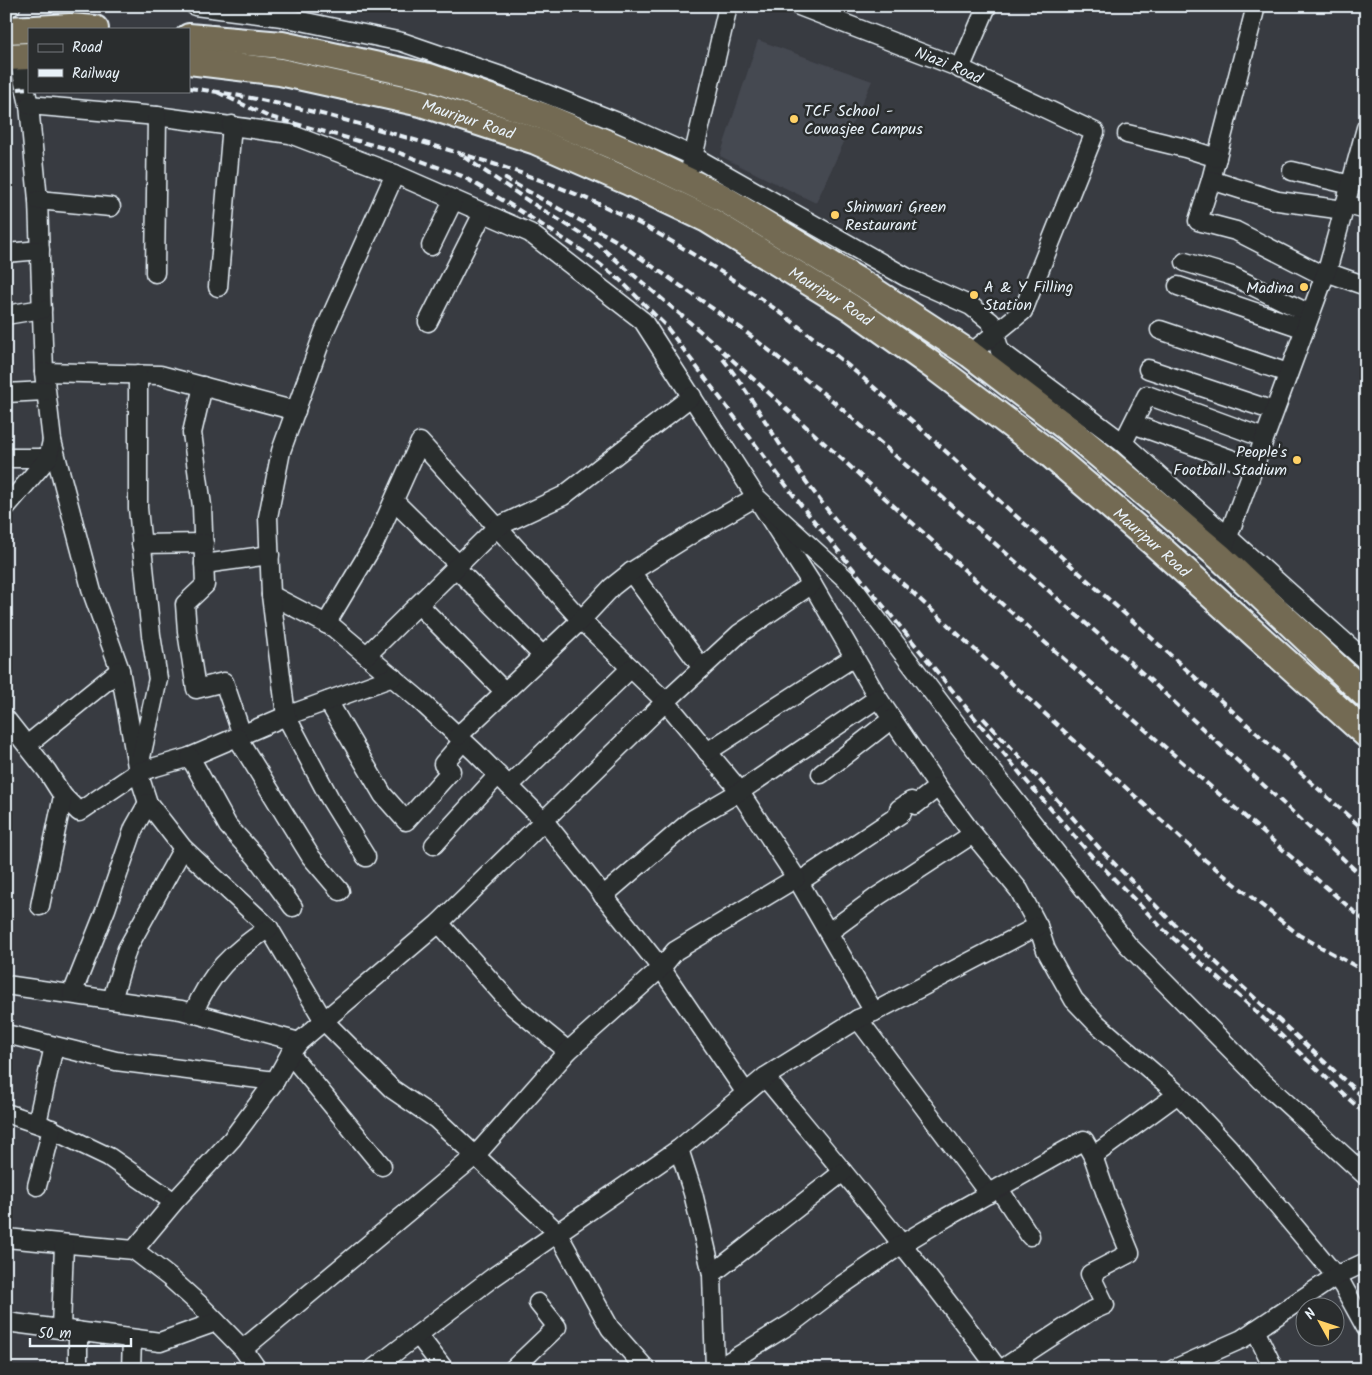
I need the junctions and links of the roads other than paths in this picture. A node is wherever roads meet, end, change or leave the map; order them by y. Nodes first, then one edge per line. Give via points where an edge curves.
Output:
1 (11, 6) edge
2 (194, 6) edge
3 (728, 6) edge
4 (799, 6) edge
5 (986, 6) edge
6 (1256, 6) edge
7 (6, 7) edge
8 (52, 28) edge
9 (82, 28) edge
10 (28, 29) edge
11 (6, 30) edge
12 (190, 37) edge
13 (18, 56) edge
14 (190, 61) edge
15 (960, 69) junction
16 (29, 105) junction
17 (157, 116) junction
18 (232, 124) junction
19 (1366, 128) edge
20 (1127, 134) dead end
21 (1363, 151) edge
22 (693, 156) junction
23 (1217, 158) junction
24 (1292, 171) dead end
25 (395, 174) junction
26 (1211, 180) junction
27 (687, 181) junction
28 (1351, 185) junction
29 (38, 200) junction
30 (453, 201) junction
31 (111, 207) dead end
32 (1345, 207) junction
33 (1366, 210) edge
34 (483, 213) junction
35 (431, 246) dead end
36 (40, 250) junction
37 (6, 253) edge
38 (1185, 262) dead end
39 (155, 273) dead end
40 (1325, 274) junction
41 (1178, 286) dead end
42 (1366, 286) edge
43 (218, 287) dead end
44 (42, 309) junction
45 (6, 314) edge
46 (428, 322) dead end
47 (1307, 322) junction
48 (1160, 330) dead end
49 (995, 334) junction
50 (970, 354) junction
51 (1148, 369) dead end
52 (44, 372) junction
53 (1288, 373) junction
54 (138, 374) junction
55 (203, 386) junction
56 (45, 390) junction
57 (6, 393) edge
58 (692, 396) junction
59 (296, 411) junction
60 (1274, 411) junction
61 (1133, 424) junction
62 (1264, 438) junction
63 (52, 441) junction
64 (1123, 443) junction
65 (6, 458) edge
66 (48, 458) junction
67 (1253, 467) junction
68 (756, 497) junction
69 (394, 500) junction
70 (6, 507) edge
71 (497, 527) junction
72 (204, 543) junction
73 (141, 544) junction
74 (1224, 546) junction
75 (270, 555) junction
76 (204, 564) junction
77 (457, 566) junction
78 (631, 572) junction
79 (812, 584) junction
80 (271, 595) junction
81 (419, 604) junction
82 (581, 620) junction
83 (326, 624) junction
84 (367, 655) junction
85 (543, 656) junction
86 (854, 657) junction
87 (1366, 661) edge
88 (631, 668) junction
89 (702, 668) junction
90 (120, 670) junction
91 (393, 677) junction
92 (506, 692) junction
93 (1366, 695) edge
94 (878, 698) junction
95 (328, 701) junction
96 (666, 702) junction
97 (286, 716) junction
98 (892, 719) junction
99 (7, 723) edge
100 (1366, 734) edge
101 (239, 736) junction
102 (461, 739) junction
103 (27, 745) junction
104 (707, 752) junction
105 (190, 757) junction
106 (138, 772) junction
107 (821, 774) dead end
108 (504, 781) junction
109 (938, 788) junction
110 (739, 792) junction
111 (63, 796) junction
112 (148, 803) junction
113 (545, 822) junction
114 (973, 834) junction
115 (434, 845) dead end
116 (183, 848) junction
117 (366, 857) dead end
118 (798, 880) junction
119 (340, 891) dead end
120 (603, 896) junction
121 (40, 906) dead end
122 (293, 907) dead end
123 (439, 923) junction
124 (1038, 926) junction
125 (269, 928) junction
126 (829, 932) junction
127 (661, 968) junction
128 (6, 985) edge
129 (72, 994) junction
130 (112, 1000) junction
131 (874, 1012) junction
132 (193, 1014) junction
133 (858, 1019) junction
134 (324, 1021) junction
135 (6, 1034) edge
136 (54, 1046) junction
137 (295, 1048) junction
138 (568, 1051) junction
139 (765, 1077) junction
140 (275, 1081) junction
141 (746, 1093) junction
142 (1178, 1094) junction
143 (6, 1113) edge
144 (45, 1126) junction
145 (679, 1149) junction
146 (475, 1156) junction
147 (1093, 1156) junction
148 (382, 1166) dead end
149 (843, 1172) junction
150 (1366, 1176) edge
151 (37, 1186) dead end
152 (994, 1191) junction
153 (174, 1202) junction
154 (557, 1232) junction
155 (1030, 1236) dead end
156 (6, 1238) edge
157 (64, 1244) junction
158 (902, 1244) junction
159 (134, 1250) junction
160 (1366, 1262) edge
161 (712, 1274) junction
162 (1336, 1276) junction
163 (538, 1303) dead end
164 (6, 1322) edge
165 (216, 1322) junction
166 (1366, 1328) edge
167 (70, 1330) junction
168 (1254, 1330) junction
169 (418, 1335) junction
170 (132, 1339) junction
171 (243, 1349) junction
172 (78, 1369) edge
173 (131, 1369) edge
174 (257, 1369) edge
175 (373, 1369) edge
176 (444, 1369) edge
177 (513, 1369) edge
178 (646, 1369) edge
179 (716, 1369) edge
180 (998, 1369) edge
181 (1002, 1369) edge
182 (1174, 1369) edge
183 (1274, 1369) edge

1 - 7 street
2 - 22 street via 282,17 402,42 504,77
3 - 22 street
4 - 15 street, Niazi Road
5 - 15 street
6 - 23 street
8 - 9 highway
10 - 11 highway
12 - 27 highway, Mauripur Road via 282,45 429,77 545,117
13 - 16 street
14 - 100 highway, Mauripur Road via 280,72 421,103 536,141 707,219 850,307 1050,454
15 - 49 street, Niazi Road via 1094,132 1023,311
16 - 17 street
16 - 29 street
17 - 18 street
17 - 39 street
18 - 25 street via 290,134
18 - 43 street
19 - 21 street
20 - 23 street
21 - 28 street
22 - 27 street
22 - 49 street via 906,277 971,306 991,322
23 - 26 street
24 - 28 street
25 - 30 street
25 - 59 street via 324,332
26 - 32 street via 1278,201
26 - 40 street via 1198,221 1236,231
27 - 50 highway, Mauripur Road via 722,197
28 - 32 street
29 - 31 street
29 - 36 street
30 - 34 street
30 - 35 street
32 - 33 street
32 - 40 street
34 - 46 street
34 - 58 street via 530,233 643,321
36 - 37 street
36 - 44 street
38 - 47 street via 1232,276
40 - 42 street
40 - 47 street
41 - 47 street
44 - 45 street
44 - 52 street
47 - 53 street
48 - 53 street
49 - 50 street
49 - 64 street via 1000,351
50 - 74 highway, Mauripur Road
51 - 60 street
52 - 54 street
52 - 56 street
53 - 60 street
54 - 55 street via 160,375
54 - 73 street
55 - 59 street
55 - 72 street via 192,433
56 - 57 street
56 - 63 street
58 - 68 street
58 - 71 street via 563,496
59 - 75 street via 281,451 268,517
60 - 62 street
61 - 62 street via 1147,395
61 - 64 street
61 - 67 street
62 - 67 street
63 - 66 street
63 - 90 street via 92,592
64 - 74 street
65 - 66 street
66 - 70 street
67 - 74 street
68 - 78 street
68 - 79 street
68 - 150 street via 849,582 1128,945 1260,1079
69 - 71 street via 420,442
69 - 77 street
69 - 83 street via 375,542
71 - 77 street
71 - 82 street
72 - 73 street
72 - 76 street
73 - 106 street via 158,679
74 - 87 street
74 - 93 highway, Mauripur Road
75 - 76 street
75 - 80 street
76 - 101 street via 205,585 185,604 196,689 224,682
77 - 81 street
77 - 85 street
78 - 82 street
78 - 89 street
79 - 86 street
79 - 89 street via 739,634
80 - 83 street
80 - 97 street
81 - 84 street
81 - 92 street
82 - 85 street
82 - 88 street
83 - 84 street
84 - 91 street
85 - 92 street
86 - 94 street
86 - 104 street
88 - 96 street
88 - 108 street
89 - 96 street
90 - 103 street
90 - 106 street
91 - 95 street
91 - 102 street
92 - 102 street
94 - 98 street
94 - 110 street
95 - 97 street
95 - 102 street via 383,795 406,821 451,772 443,764
96 - 104 street
96 - 113 street
97 - 101 street
97 - 117 street via 329,797
98 - 107 street
98 - 109 street
99 - 103 street
101 - 105 street
101 - 119 street via 311,857
102 - 108 street
103 - 111 street
104 - 110 street
105 - 106 street
105 - 122 street via 228,826
106 - 111 street via 79,812
106 - 112 street
108 - 113 street
108 - 115 street
109 - 114 street
109 - 118 street via 914,805 911,800 900,809 902,813
110 - 118 street
110 - 120 street via 693,819
111 - 121 street
112 - 116 street
112 - 129 street via 134,828
113 - 120 street
113 - 123 street
114 - 124 street via 1019,890
114 - 126 street
116 - 125 street
116 - 130 street via 127,949
118 - 126 street
118 - 127 street via 675,951
120 - 127 street
123 - 134 street
123 - 138 street via 513,1006
124 - 131 street
124 - 142 street via 1046,950 1074,1000
125 - 132 street via 246,943 220,967
125 - 134 street
126 - 131 street
127 - 138 street
127 - 141 street
128 - 129 street
129 - 130 street
130 - 132 street
131 - 133 street
132 - 137 street
133 - 139 street
133 - 152 street
134 - 137 street
134 - 146 street via 392,1089 436,1119
135 - 136 street
136 - 140 street via 116,1061
136 - 144 street
137 - 140 street
137 - 148 street
138 - 146 street
139 - 141 street
139 - 149 street
140 - 153 street via 232,1139
141 - 145 street
142 - 147 street
142 - 162 street via 1229,1148
143 - 144 street
144 - 151 street
144 - 153 street via 109,1157
145 - 154 street
145 - 161 street
146 - 154 street
146 - 171 street
147 - 152 street via 1084,1140
147 - 181 street via 1130,1254 1090,1274 1105,1305
149 - 158 street
149 - 161 street
152 - 155 street
152 - 158 street
153 - 159 street
154 - 169 street
154 - 178 street via 610,1328
156 - 157 street
157 - 159 street
157 - 167 street
158 - 179 street via 792,1323
158 - 180 street
159 - 165 street via 169,1277
160 - 162 street
161 - 179 street
162 - 166 street
162 - 168 street
163 - 177 street via 557,1327
164 - 167 street
165 - 170 street via 160,1342
165 - 171 street
167 - 170 street
167 - 172 street
168 - 182 street via 1242,1339
168 - 183 street
169 - 175 street
169 - 176 street
170 - 173 street
171 - 174 street

